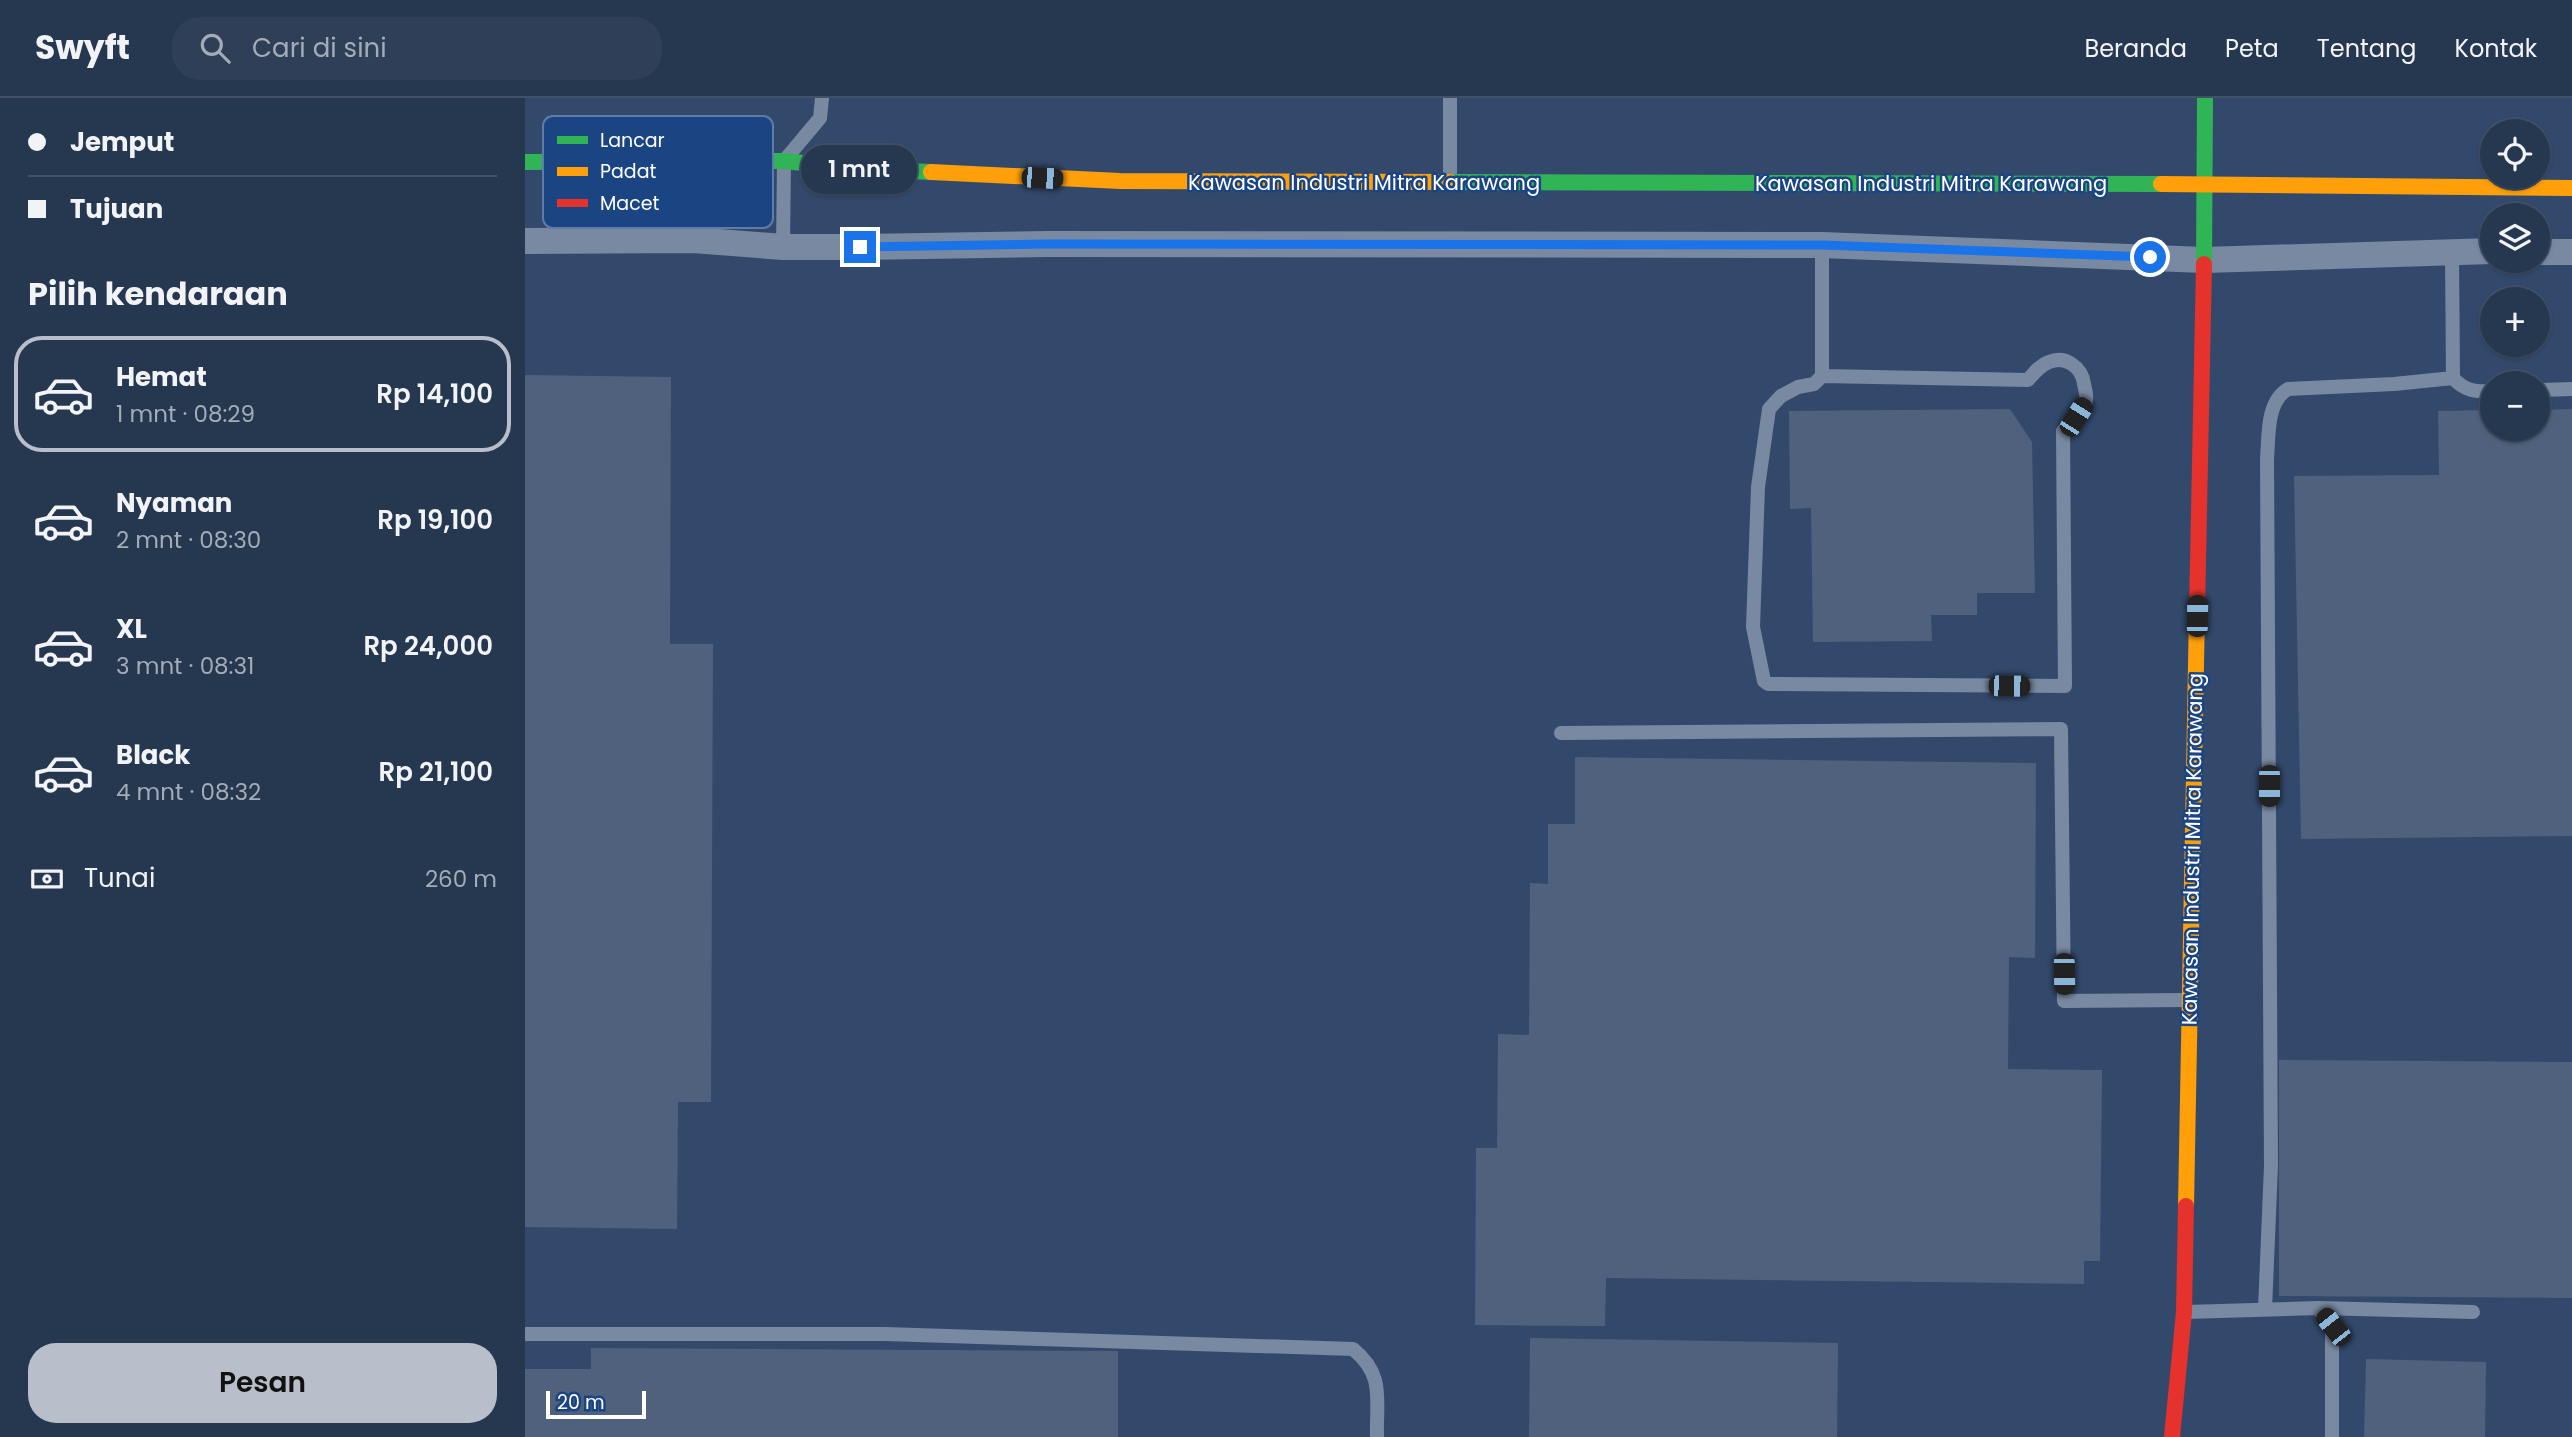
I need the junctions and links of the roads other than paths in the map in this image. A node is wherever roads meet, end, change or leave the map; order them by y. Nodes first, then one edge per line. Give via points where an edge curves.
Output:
1 (821, 98) edge
2 (1450, 98) edge
3 (2204, 98) edge
4 (773, 161) edge
5 (784, 161) junction
6 (525, 162) edge
7 (543, 162) edge
8 (1450, 182) junction
9 (2204, 184) junction
10 (2572, 188) edge
11 (525, 241) edge
12 (1822, 245) junction
13 (783, 247) junction
14 (2452, 251) junction
15 (2480, 251) edge
16 (2550, 252) edge
17 (2572, 252) edge
18 (2204, 260) junction
19 (1822, 376) junction
20 (2453, 378) junction
21 (2572, 389) edge
22 (2550, 390) edge
23 (2480, 392) edge
24 (1562, 733) dead end
25 (2189, 1000) junction
26 (2318, 1308) junction
27 (2265, 1309) junction
28 (2184, 1312) junction
29 (2473, 1312) dead end
30 (525, 1334) edge
31 (1377, 1437) edge
32 (2172, 1437) edge
33 (2332, 1437) edge

1 - 5 lane via 820,118
2 - 8 lane
3 - 9 street
4 - 5 street, Kawasan Industri Mitra Karawang
5 - 8 street, Kawasan Industri Mitra Karawang via 1120,181
5 - 13 lane
6 - 7 street, Kawasan Industri Mitra Karawang
8 - 9 street, Kawasan Industri Mitra Karawang
9 - 10 street, Kawasan Industri Mitra Karawang
9 - 18 street, Kawasan Industri Mitra Karawang
11 - 13 street via 693,240
12 - 13 street
12 - 18 street
12 - 19 lane
14 - 15 street
14 - 18 street
14 - 20 lane
16 - 17 street
18 - 25 street, Kawasan Industri Mitra Karawang
19 - 19 lane via 2028,380 2050,361 2064,360 2077,367 2086,401 2063,431 2065,686 1764,681 1753,627 1758,487 1769,409 1781,396 1814,384
20 - 23 lane via 2462,388
20 - 27 lane via 2288,389 2274,404 2267,459 2271,1167
21 - 22 lane
24 - 25 lane via 2061,729 2064,1001
25 - 28 street, Kawasan Industri Mitra Karawang
26 - 27 lane
26 - 29 lane
26 - 33 lane via 2333,1327
27 - 28 lane
28 - 32 street, Kawasan Industri Mitra Karawang
30 - 31 lane via 885,1334 1353,1349 1368,1361 1376,1378

